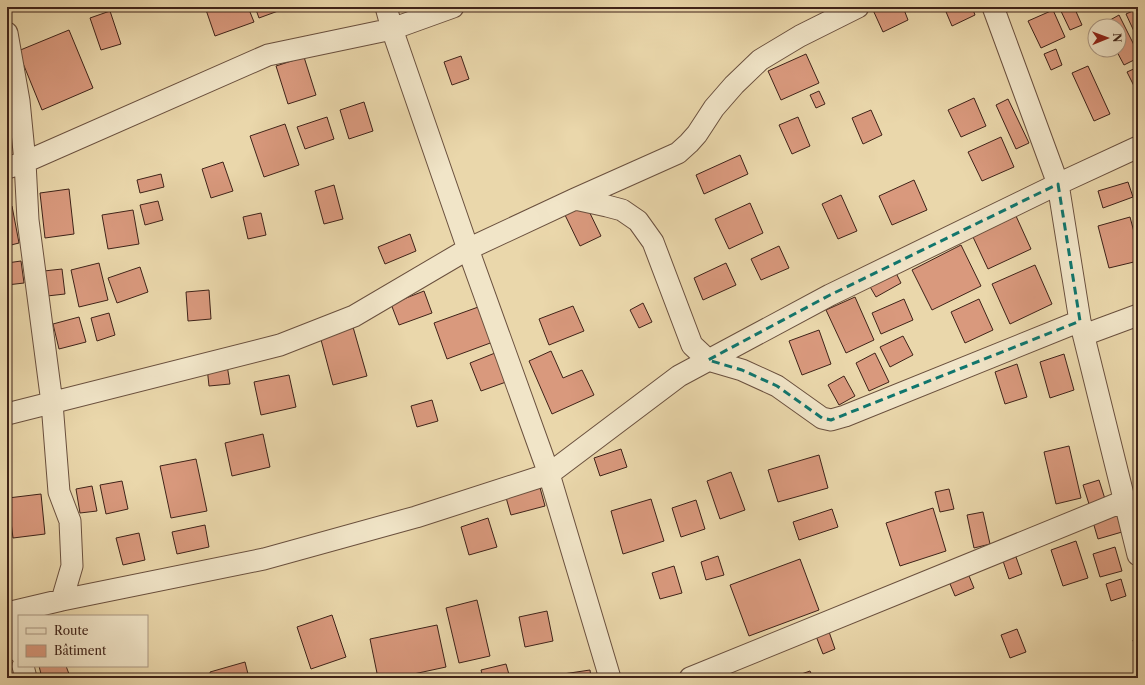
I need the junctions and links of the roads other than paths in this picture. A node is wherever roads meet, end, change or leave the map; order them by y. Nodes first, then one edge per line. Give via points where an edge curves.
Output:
1 (386, 7) edge
2 (453, 7) edge
3 (858, 7) edge
4 (993, 7) edge
5 (392, 29) junction
6 (7, 33) edge
7 (1138, 147) edge
8 (16, 165) edge
9 (1058, 184) junction
10 (575, 199) junction
11 (468, 249) junction
12 (1138, 315) edge
13 (1082, 328) junction
14 (708, 360) junction
15 (52, 403) junction
16 (7, 414) edge
17 (549, 474) junction
18 (1124, 501) junction
19 (1138, 555) edge
20 (62, 600) junction
21 (8, 613) edge
22 (18, 648) edge
23 (23, 667) edge
24 (26, 678) edge
25 (610, 678) edge
26 (690, 678) edge

1 - 5 street
2 - 5 street
3 - 10 street via 800,36 760,60 734,85 714,108 697,134 678,153
4 - 9 street
5 - 8 street via 268,55
5 - 11 street
6 - 8 street via 19,101
7 - 9 street
8 - 15 street via 28,220
9 - 13 street
9 - 14 street via 830,295
10 - 11 street
10 - 14 street via 622,210 638,221 653,242 692,345
11 - 15 street via 354,316 280,345
11 - 17 street
12 - 13 street
13 - 14 street via 832,420 822,418 777,386 742,370
13 - 18 street
14 - 17 street via 679,376
15 - 16 street
15 - 20 street via 59,492 70,521 72,566
17 - 20 street via 416,517 264,559
17 - 25 street
18 - 19 street
18 - 26 street
20 - 21 street
21 - 22 street
23 - 24 street

